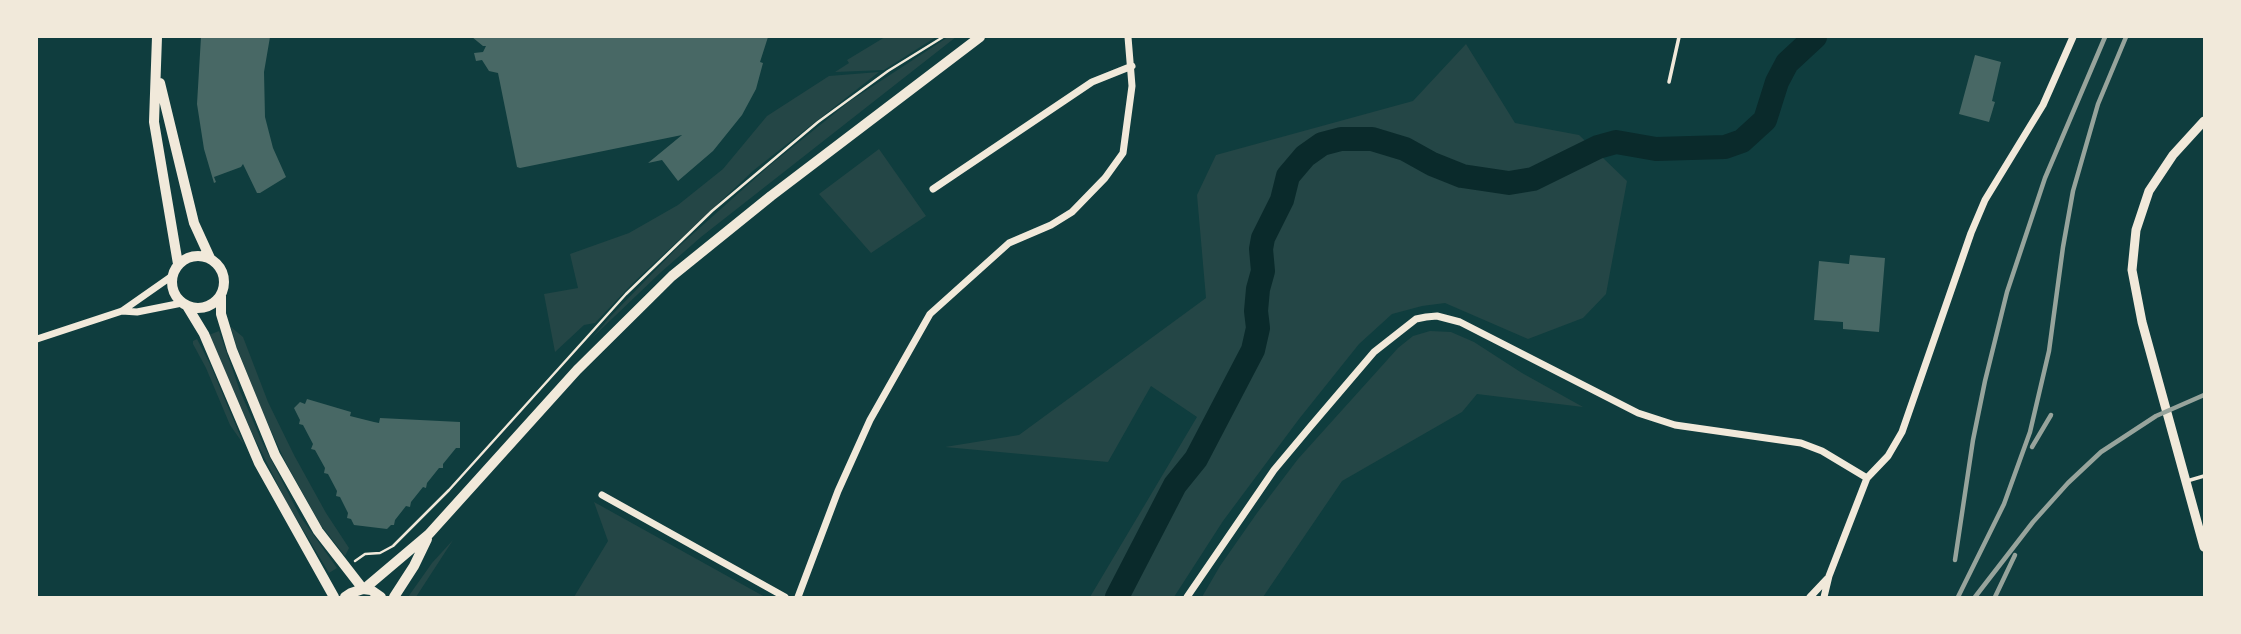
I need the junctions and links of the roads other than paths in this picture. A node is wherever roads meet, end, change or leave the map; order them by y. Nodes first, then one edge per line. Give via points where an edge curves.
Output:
1 (157, 37) edge
2 (980, 37) edge
3 (1128, 37) edge
4 (1679, 37) edge
5 (2073, 37) edge
6 (1132, 66) junction
7 (156, 70) junction
8 (1669, 82) dead end
9 (2204, 121) edge
10 (933, 189) dead end
11 (210, 258) junction
12 (178, 264) junction
13 (172, 276) junction
14 (221, 296) junction
15 (185, 304) junction
16 (122, 311) junction
17 (37, 340) edge
18 (2204, 476) edge
19 (1867, 478) junction
20 (2187, 481) junction
21 (603, 495) dead end
22 (429, 534) junction
23 (2204, 547) edge
24 (1829, 576) junction
25 (364, 589) junction
26 (334, 597) edge
27 (345, 597) edge
28 (381, 597) edge
29 (394, 597) edge
30 (785, 597) edge
31 (797, 597) edge
32 (1187, 597) edge
33 (1810, 597) edge
34 (1824, 597) edge

1 - 7 main road
2 - 22 main road via 654,293 577,370
3 - 6 street
4 - 8 lane
5 - 19 street via 2043,105 1971,233 1900,436
6 - 10 street via 1092,82
6 - 31 street via 1123,153 1072,212 1009,243 930,314 870,420
7 - 11 main road via 194,223
7 - 12 main road via 153,122
9 - 20 street via 2149,191 2136,230 2133,258 2142,322
11 - 12 main road via 193,256
11 - 14 main road via 223,272
12 - 13 main road
13 - 15 main road via 173,291
13 - 16 street
14 - 15 main road via 209,306
14 - 25 main road via 221,314 232,350 275,455 318,531
15 - 16 street
15 - 26 main road via 204,334 259,463
16 - 17 street
18 - 20 lane
19 - 24 street
19 - 32 street via 1801,443 1702,430 1638,413 1460,322 1426,317 1416,319 1374,352 1326,408 1274,470
20 - 23 street
21 - 30 street
22 - 25 main road
22 - 29 main road
24 - 33 street
24 - 34 street
25 - 27 main road
25 - 28 main road

